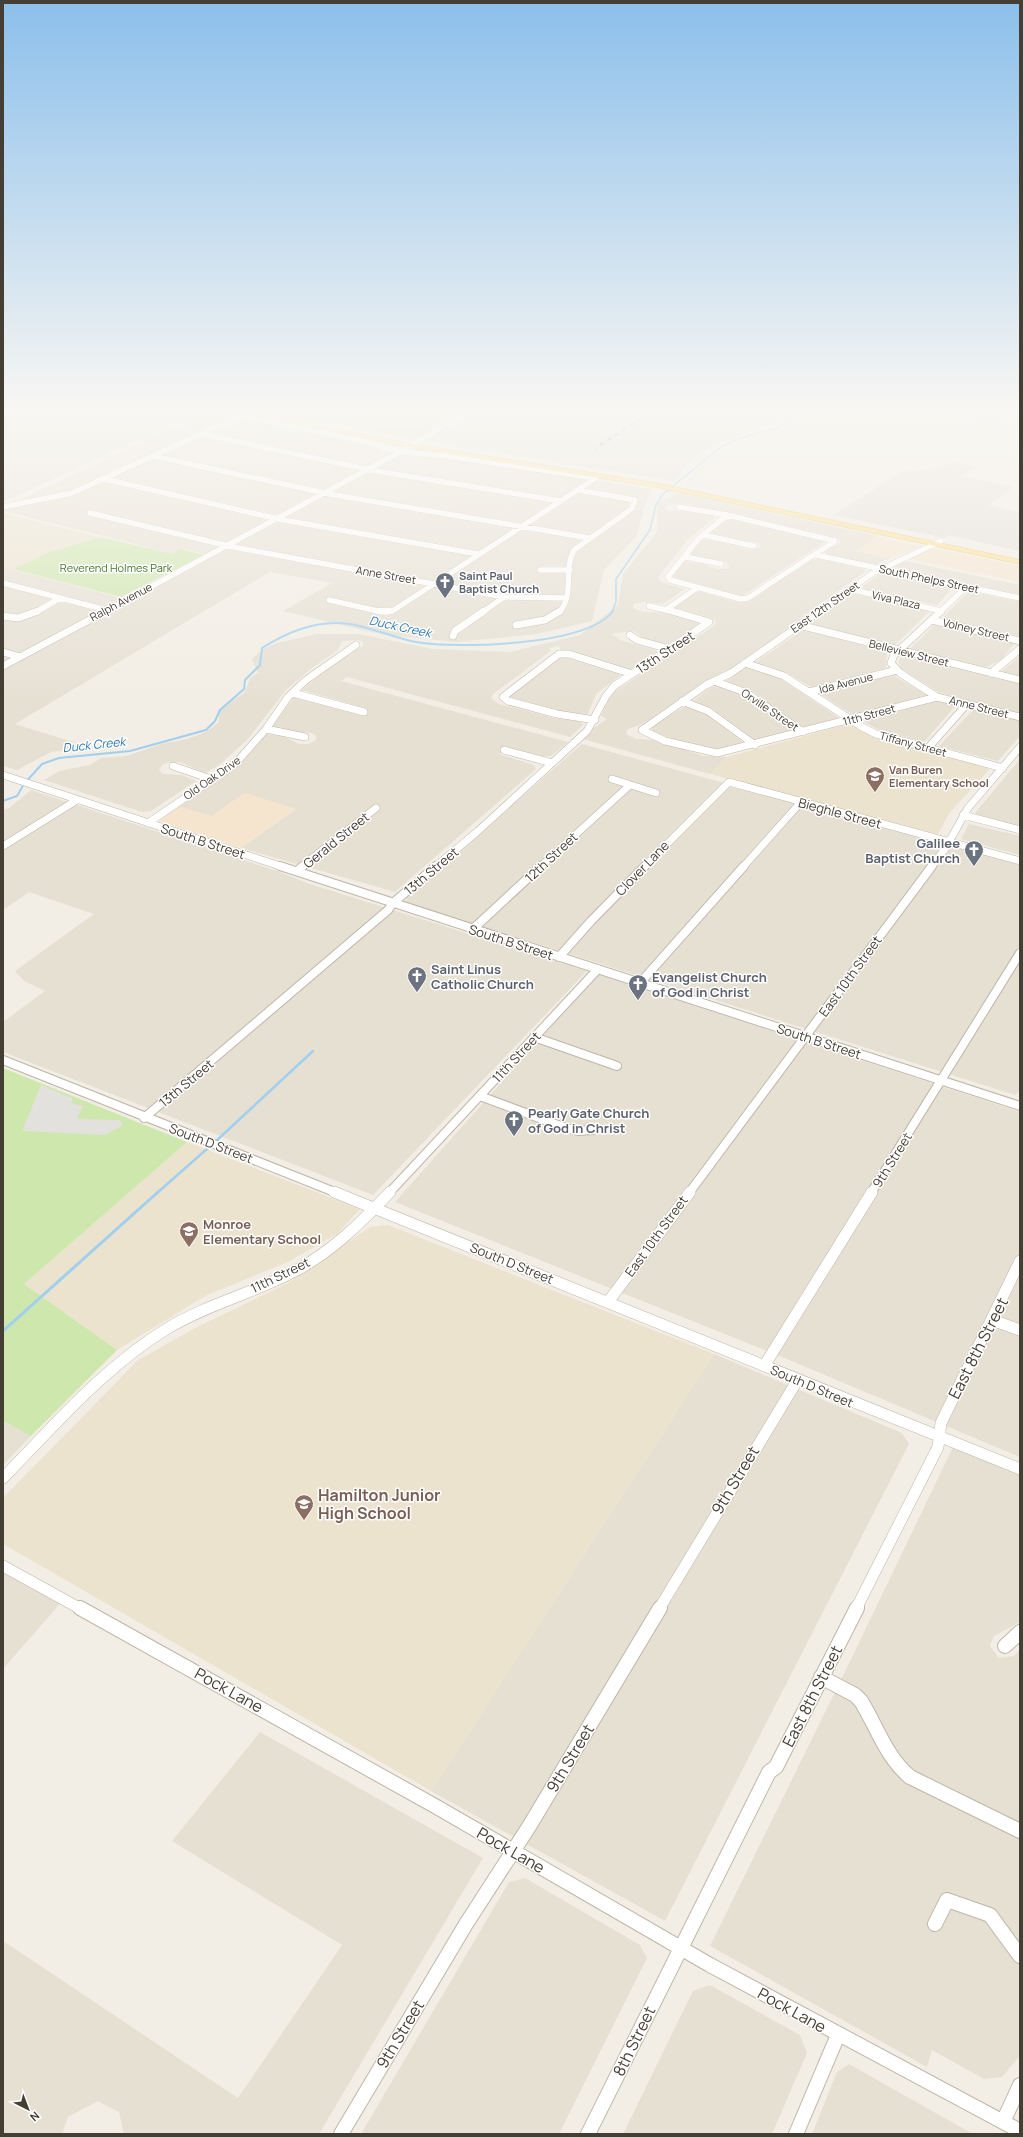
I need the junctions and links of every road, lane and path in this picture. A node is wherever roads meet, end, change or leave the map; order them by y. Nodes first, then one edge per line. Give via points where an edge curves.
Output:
1 (240, 510) edge
2 (292, 510) edge
3 (420, 510) edge
4 (547, 510) edge
5 (629, 510) edge
6 (694, 510) edge
7 (783, 510) edge
8 (90, 513) dead end
9 (727, 516) junction
10 (277, 518) junction
11 (520, 527) junction
12 (703, 535) junction
13 (588, 538) junction
14 (938, 543) junction
15 (226, 546) junction
16 (754, 546) dead end
17 (478, 554) junction
18 (816, 555) junction
19 (686, 557) junction
20 (1020, 557) edge
21 (1020, 562) edge
22 (721, 564) dead end
23 (880, 569) junction
24 (540, 570) dead end
25 (570, 570) junction
26 (3, 583) edge
27 (433, 584) junction
28 (966, 587) junction
29 (697, 588) junction
30 (850, 589) junction
31 (504, 597) junction
32 (60, 598) junction
33 (566, 598) junction
34 (1020, 598) edge
35 (329, 600) dead end
36 (650, 606) dead end
37 (667, 609) junction
38 (106, 610) junction
39 (941, 611) junction
40 (3, 616) edge
41 (932, 620) junction
42 (516, 625) dead end
43 (799, 625) junction
44 (630, 635) dead end
45 (453, 636) dead end
46 (1020, 641) edge
47 (356, 645) dead end
48 (669, 649) junction
49 (1020, 649) edge
50 (899, 650) junction
51 (3, 652) edge
52 (20, 657) junction
53 (745, 663) junction
54 (3, 666) edge
55 (897, 670) junction
56 (990, 673) junction
57 (632, 674) junction
58 (1020, 680) edge
59 (714, 681) junction
60 (809, 692) junction
61 (293, 693) junction
62 (937, 697) junction
63 (682, 701) junction
64 (967, 704) junction
65 (364, 712) dead end
66 (1020, 717) edge
67 (595, 720) junction
68 (850, 720) junction
69 (266, 730) junction
70 (803, 732) junction
71 (305, 737) dead end
72 (755, 745) junction
73 (1020, 747) edge
74 (928, 748) junction
75 (504, 750) dead end
76 (552, 763) junction
77 (173, 766) dead end
78 (1003, 768) junction
79 (3, 775) edge
80 (211, 779) junction
81 (612, 779) dead end
82 (729, 782) joint
83 (630, 785) junction
84 (656, 793) dead end
85 (77, 800) junction
86 (801, 802) junction
87 (376, 808) dead end
88 (963, 816) junction
89 (148, 823) junction
90 (1020, 830) edge
91 (948, 843) junction
92 (3, 846) edge
93 (1020, 861) edge
94 (297, 871) junction
95 (393, 903) junction
96 (473, 929) junction
97 (1020, 953) edge
98 (559, 957) junction
99 (598, 969) junction
100 (640, 983) junction
101 (534, 1037) junction
102 (805, 1037) junction
103 (3, 1060) edge
104 (617, 1066) dead end
105 (942, 1081) junction
106 (480, 1096) junction
107 (1020, 1106) edge
108 (144, 1118) junction
109 (593, 1130) dead end
110 (376, 1208) junction
111 (1020, 1261) edge
112 (608, 1302) junction
113 (992, 1320) junction
114 (1020, 1330) edge
115 (764, 1366) junction
116 (797, 1381) junction
117 (939, 1438) junction
118 (1020, 1469) edge
119 (3, 1478) edge
120 (3, 1566) edge
121 (1020, 1632) edge
122 (1005, 1646) dead end
123 (821, 1677) junction
124 (1020, 1831) edge
125 (513, 1851) junction
126 (935, 1924) dead end
127 (681, 1948) junction
128 (1020, 1956) edge
129 (838, 2035) junction
130 (1020, 2085) edge
131 (1003, 2122) junction
132 (1020, 2131) edge
133 (341, 2134) edge
134 (588, 2134) edge
135 (796, 2134) edge

1 - 10 street
2 - 10 street, Ralph Avenue
3 - 11 street
4 - 11 street
5 - 13 street
6 - 9 street
7 - 14 main road
8 - 15 street, Anne Street
9 - 12 street
9 - 18 street via 835,541
10 - 15 street, Ralph Avenue
10 - 17 street
11 - 13 street
11 - 17 street
12 - 16 street
12 - 19 street
13 - 25 street via 571,554
14 - 20 main road
14 - 21 main road
14 - 23 street, East 12th Street
15 - 27 street, Anne Street
15 - 38 street, Ralph Avenue
17 - 27 street
18 - 23 street, South Phelps Street
18 - 29 street via 745,599
19 - 22 street
19 - 29 street via 668,578
23 - 28 street, South Phelps Street
23 - 30 street, East 12th Street
24 - 25 street
25 - 33 street
26 - 32 street
27 - 31 street, Anne Street
27 - 35 street via 390,611
28 - 34 street, South Phelps Street
28 - 39 street
29 - 37 street
30 - 39 street, Viva Plaza
30 - 43 street, East 12th Street
31 - 33 street, Anne Street
31 - 45 street via 455,631
32 - 38 street
32 - 40 street via 23,618
33 - 42 street via 564,608 549,619
36 - 37 street
37 - 48 street, 13th Street via 709,622
38 - 52 street, Ralph Avenue
39 - 41 street
41 - 46 street, Volney Street
41 - 50 street
43 - 50 street, Belleview Street
43 - 53 street, East 12th Street
44 - 48 street via 637,640
47 - 61 street, Old Oak Drive via 306,680
48 - 57 street, 13th Street
49 - 56 street
50 - 55 street via 891,661
50 - 56 street, Belleview Street
51 - 52 street
52 - 54 street, Ralph Avenue
53 - 59 street, East 12th Street
53 - 60 street, Tiffany Street via 784,676
55 - 60 street, Ida Avenue
55 - 62 street
56 - 58 street, Belleview Street
57 - 67 street, 13th Street via 606,694
57 - 67 street via 569,654 559,654 503,698 557,714
59 - 63 street
59 - 70 street, Orville Street via 747,693
60 - 68 street, Tiffany Street
61 - 65 street
61 - 69 street, Old Oak Drive via 281,704
62 - 64 street, Anne Street
62 - 68 street, 11th Street
63 - 72 street via 708,710
63 - 72 street, 11th Street via 642,728 642,731 707,753
64 - 66 street, Anne Street
64 - 74 street
67 - 76 street, 13th Street via 587,732
68 - 70 street, 11th Street
68 - 74 street, Tiffany Street via 876,734
69 - 71 street
69 - 80 street, Old Oak Drive via 235,764
70 - 72 street, 11th Street
73 - 78 street, East 10th Street
74 - 78 street, Tiffany Street
75 - 76 street
76 - 95 street, 13th Street via 478,831
77 - 80 street
78 - 88 street, East 10th Street
79 - 85 street, South B Street
80 - 89 street, Old Oak Drive
81 - 83 street
82 - 86 street, Bieghle Street
82 - 98 street, Clover Lane via 601,910
83 - 84 street
83 - 96 street, 12th Street
85 - 89 street, South B Street
85 - 92 street
86 - 91 street, Bieghle Street
86 - 100 street
87 - 94 street, Gerald Street
88 - 90 street
88 - 91 street, East 10th Street
89 - 94 street, South B Street
91 - 93 street, Bieghle Street
91 - 102 street, East 10th Street
94 - 95 street, South B Street
95 - 96 street, South B Street
95 - 108 street, 13th Street via 388,910
96 - 98 street, South B Street
97 - 105 street, 9th Street
98 - 99 street, South B Street
99 - 100 street, South B Street
99 - 101 street, 11th Street
100 - 102 street, South B Street
101 - 104 street
101 - 106 street, 11th Street
102 - 105 street, South B Street
102 - 112 street, East 10th Street
103 - 108 street, South D Street
105 - 107 street, South B Street
105 - 115 street, 9th Street
106 - 109 street via 566,1128
106 - 110 street, 11th Street
108 - 110 street, South D Street
110 - 112 street, South D Street
110 - 119 street, 11th Street via 344,1238 311,1262 191,1315 139,1348 114,1369
111 - 113 street, East 8th Street
112 - 115 street, South D Street
113 - 114 street
113 - 117 street, East 8th Street via 941,1423
115 - 116 street, South D Street
116 - 117 street, South D Street
116 - 125 street, 9th Street via 778,1408
117 - 118 street, South D Street
117 - 123 street, East 8th Street via 938,1447
120 - 125 street, Pock Lane via 178,1661
121 - 122 street
123 - 124 street via 861,1700 890,1758 900,1771
123 - 127 street, East 8th Street via 776,1767 769,1772
125 - 127 street, Pock Lane
125 - 133 street, 9th Street via 466,1924
126 - 128 street via 947,1900 990,1915
127 - 129 street, Pock Lane
127 - 134 street, 8th Street
129 - 131 street, Pock Lane
129 - 135 street
130 - 131 street
131 - 132 street, Pock Lane

